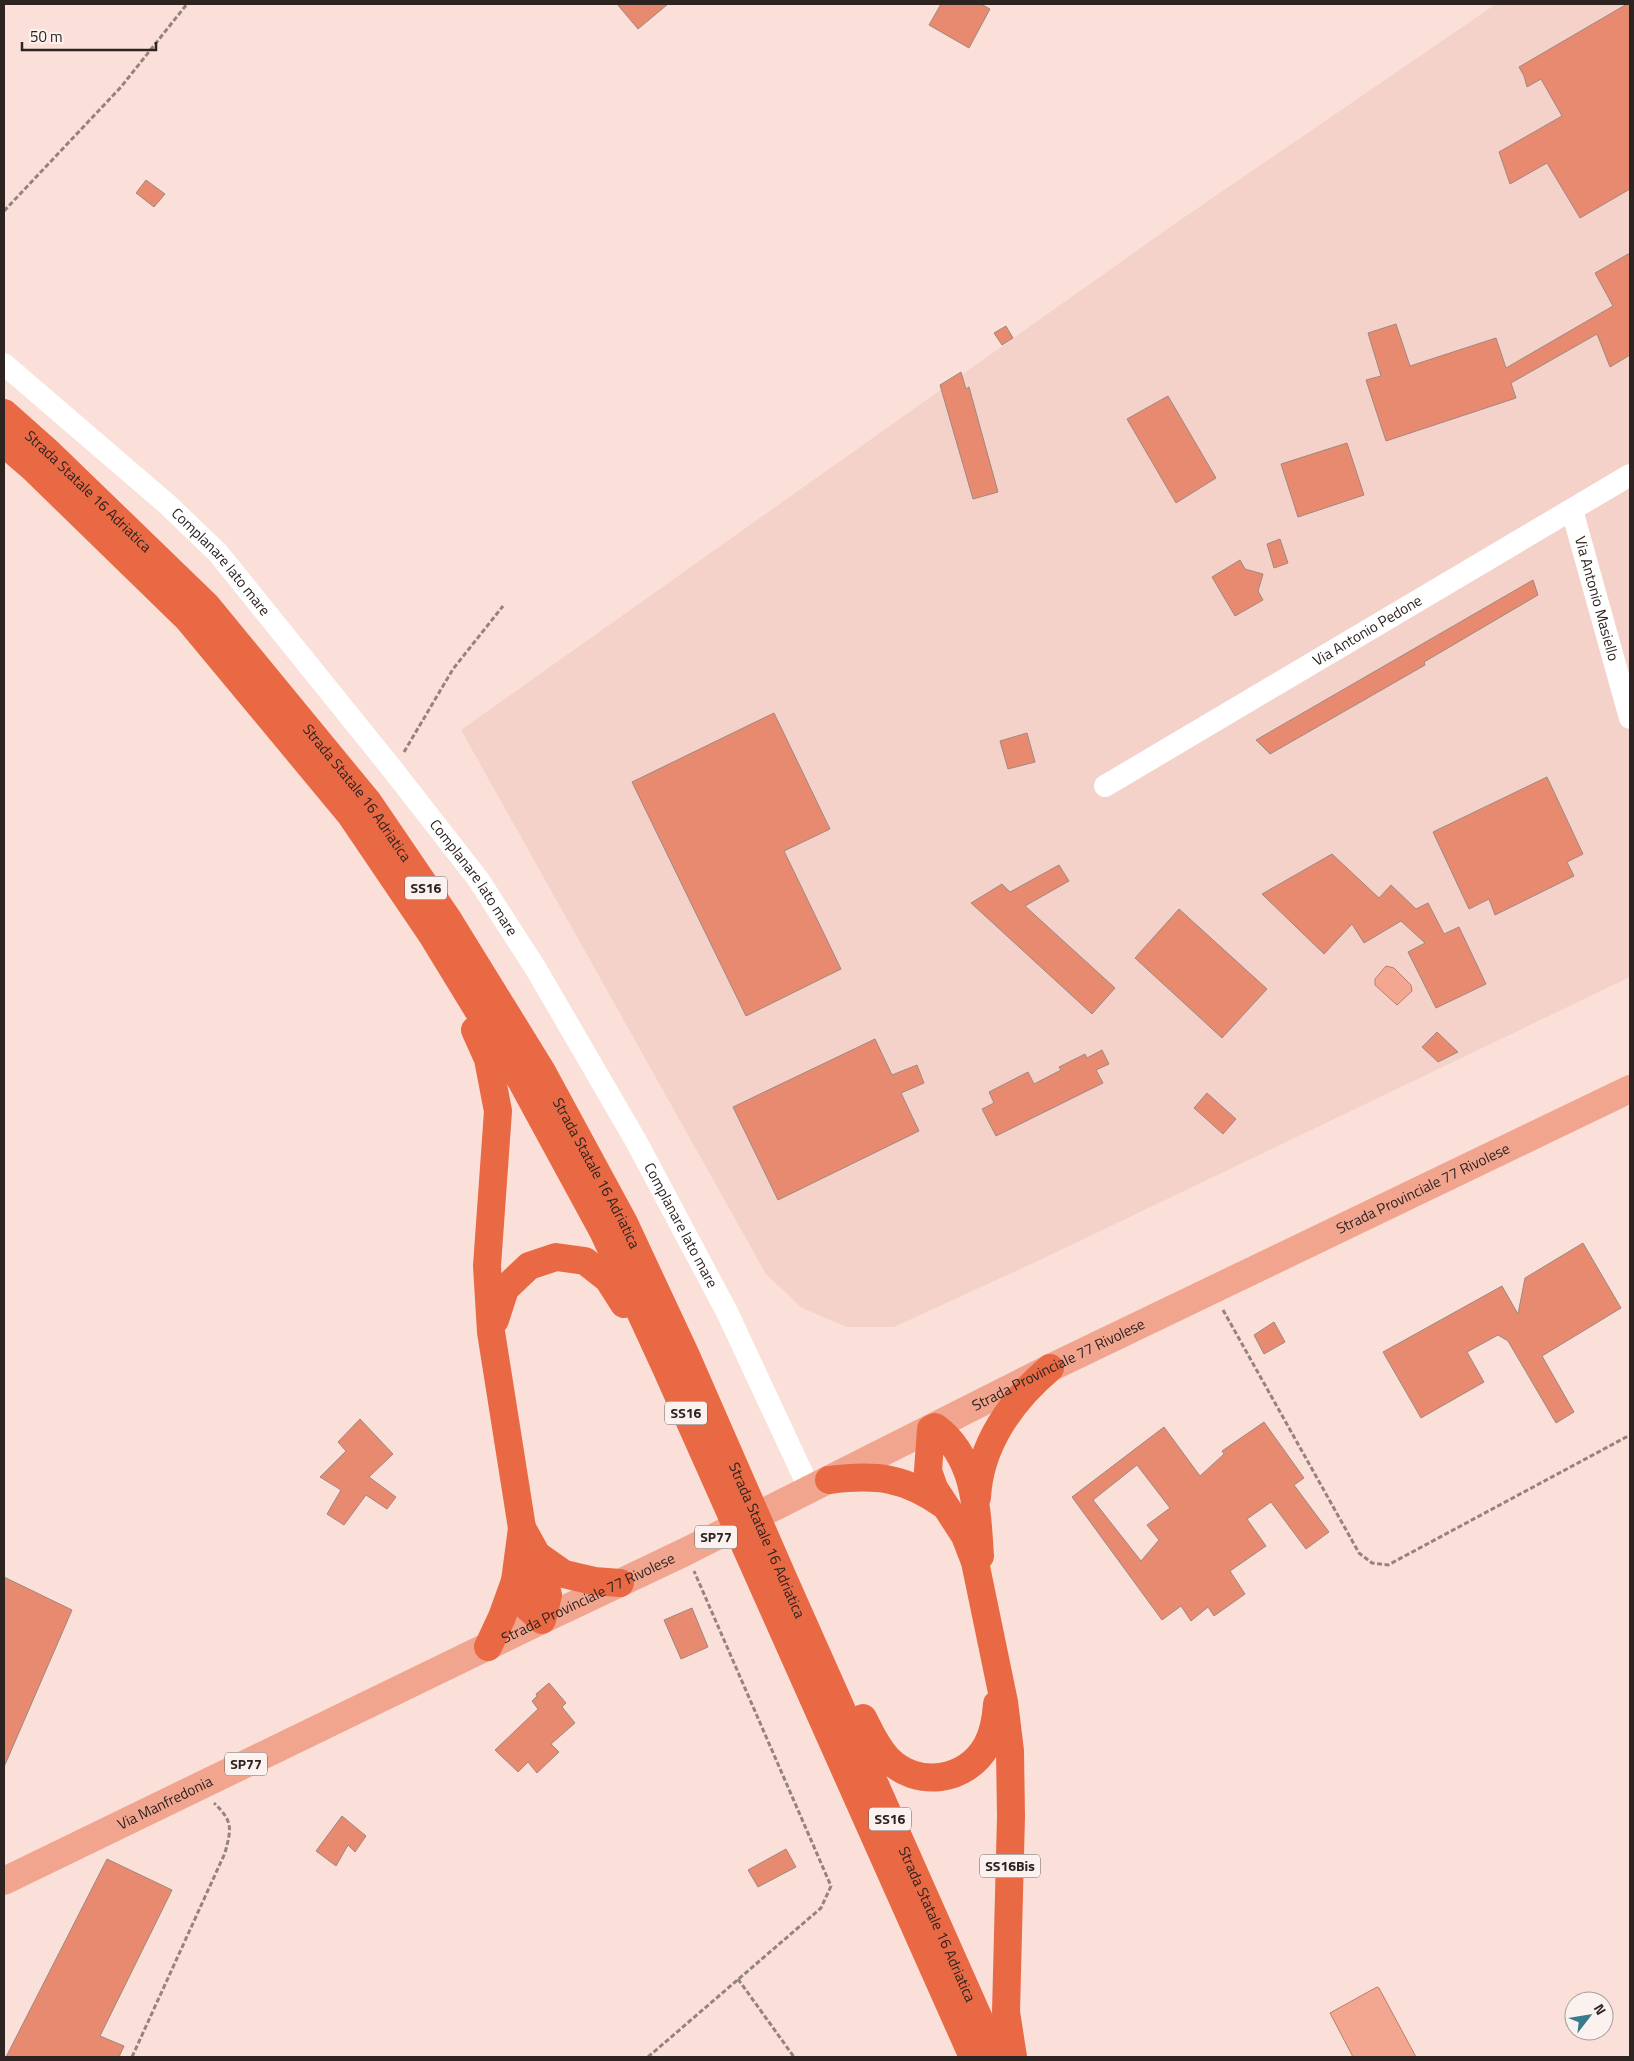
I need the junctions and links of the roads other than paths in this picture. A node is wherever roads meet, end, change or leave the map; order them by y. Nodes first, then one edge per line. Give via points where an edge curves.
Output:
1 (4, 364) edge
2 (4, 413) edge
3 (4, 443) edge
4 (1630, 475) edge
5 (1572, 510) junction
6 (1630, 718) edge
7 (1105, 786) dead end
8 (432, 935) junction
9 (1630, 1089) edge
10 (491, 1332) junction
11 (666, 1368) junction
12 (1050, 1368) junction
13 (933, 1428) junction
14 (716, 1454) junction
15 (820, 1485) junction
16 (944, 1505) junction
17 (977, 1521) junction
18 (522, 1528) junction
19 (537, 1555) junction
20 (515, 1581) junction
21 (620, 1583) junction
22 (774, 1584) junction
23 (982, 1593) junction
24 (542, 1620) junction
25 (488, 1646) junction
26 (998, 1675) junction
27 (4, 1881) edge
28 (973, 2057) edge
29 (996, 2057) edge
30 (1013, 2057) edge

1 - 15 street, Complanare lato mare via 167,504 218,553 478,879 536,969 636,1141
2 - 14 highway, Strada Statale 16 Adriatica / SS16 via 206,605 368,802 449,921 541,1070 624,1223 687,1358
3 - 8 highway, Strada Statale 16 Adriatica / SS16 via 188,619 350,814
4 - 5 street, Via Antonio Pedone
5 - 6 street, Via Antonio Masiello
5 - 7 street, Via Antonio Pedone
8 - 10 highway via 488,1059 498,1111 487,1266
8 - 11 highway, Strada Statale 16 Adriatica / SS16 via 527,1090 603,1231
9 - 12 main road, Strada Provinciale 77 Rivolese / SP77
10 - 11 highway via 505,1289 529,1266 556,1257 585,1261 608,1279
10 - 18 highway
11 - 14 highway, Strada Statale 16 Adriatica / SS16
12 - 13 main road, Strada Provinciale 77 Rivolese / SP77
12 - 17 highway via 1016,1404 988,1446 981,1467
13 - 15 main road, Strada Provinciale 77 Rivolese / SP77
13 - 16 highway via 928,1471
13 - 17 highway via 947,1435 964,1460
14 - 22 highway, Strada Statale 16 Adriatica / SS16
15 - 16 highway via 864,1478 889,1479 927,1493
15 - 21 main road, Strada Provinciale 77 Rivolese / SP77
16 - 23 highway via 970,1548
17 - 23 highway
18 - 19 highway
18 - 20 highway
19 - 21 highway via 564,1574
19 - 24 highway via 548,1595
20 - 24 highway via 524,1603
20 - 25 highway
21 - 24 main road, Strada Provinciale 77 Rivolese / SP77
22 - 26 highway via 830,1646 879,1749 905,1772 940,1778 962,1770 980,1755 995,1722
22 - 28 highway, Strada Statale 16 Adriatica / SS16
22 - 29 highway, Strada Statale 16 Adriatica / SS16
23 - 26 highway
24 - 25 main road, Strada Provinciale 77 Rivolese / SP77
25 - 27 main road, Via Manfredonia / SP77
26 - 30 highway, SS16Bis via 1008,1729 1011,1774 1006,2002

